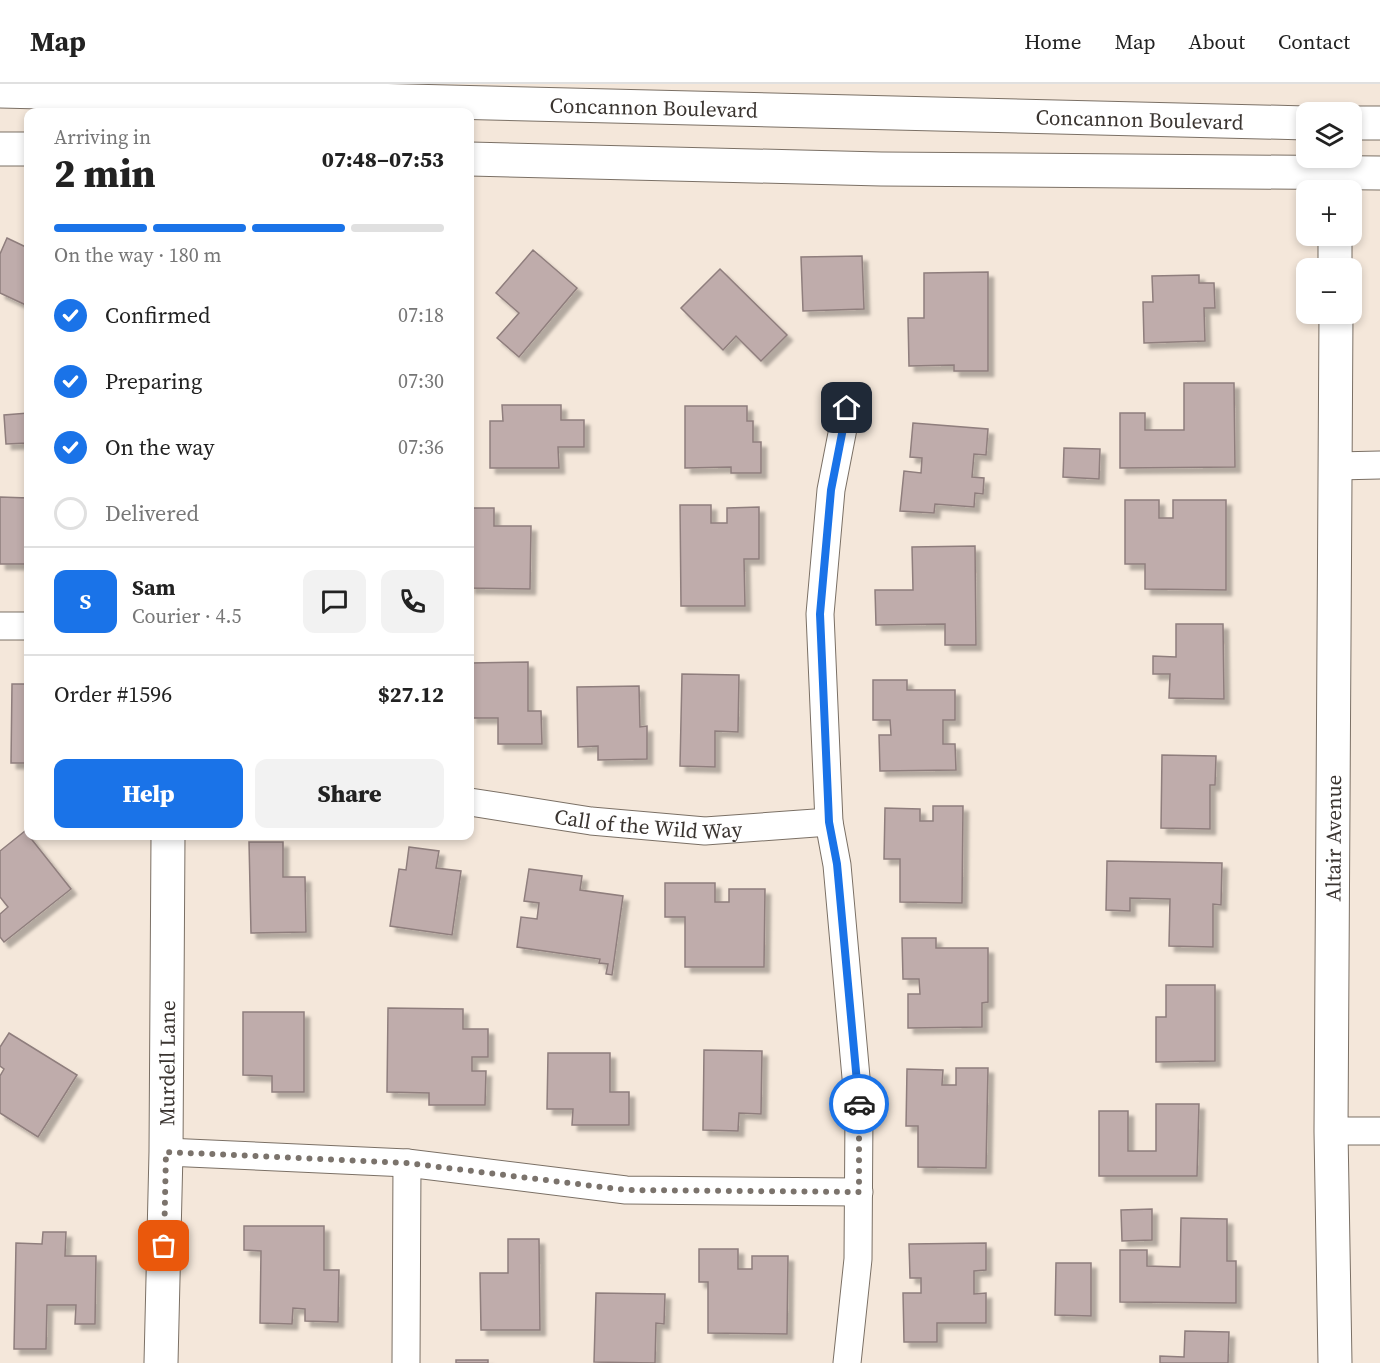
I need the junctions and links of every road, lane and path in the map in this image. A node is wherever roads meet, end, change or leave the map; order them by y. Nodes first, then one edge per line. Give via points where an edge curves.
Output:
1 (0, 91) edge
2 (165, 97) edge
3 (1296, 123) edge
4 (1362, 123) edge
5 (1380, 123) edge
6 (0, 149) edge
7 (24, 149) edge
8 (474, 159) edge
9 (1380, 173) edge
10 (1335, 174) edge
11 (1336, 324) edge
12 (847, 408) dead end
13 (1380, 465) edge
14 (1336, 466) junction
15 (0, 626) edge
16 (24, 626) edge
17 (474, 803) edge
18 (829, 822) junction
19 (168, 840) edge
20 (1331, 1131) junction
21 (1380, 1131) edge
22 (166, 1152) junction
23 (407, 1163) junction
24 (859, 1192) junction
25 (161, 1363) edge
26 (406, 1363) edge
27 (847, 1363) edge
28 (1335, 1363) edge

1 - 2 main road, Concannon Boulevard
2 - 3 main road, Concannon Boulevard
4 - 5 main road
6 - 7 main road
8 - 10 main road
9 - 10 main road
11 - 14 main road, Altair Avenue
12 - 18 street via 831,490 820,614
13 - 14 street
14 - 20 main road, Altair Avenue
15 - 16 street
17 - 18 street, Call of the Wild Way via 591,821 705,831
18 - 24 street via 837,864 859,1111
19 - 22 main road, Murdell Lane
20 - 21 street
20 - 28 main road, Altair Avenue
22 - 23 street
22 - 25 main road, Murdell Lane
23 - 24 street via 626,1190
23 - 26 street
24 - 27 street via 858,1259

